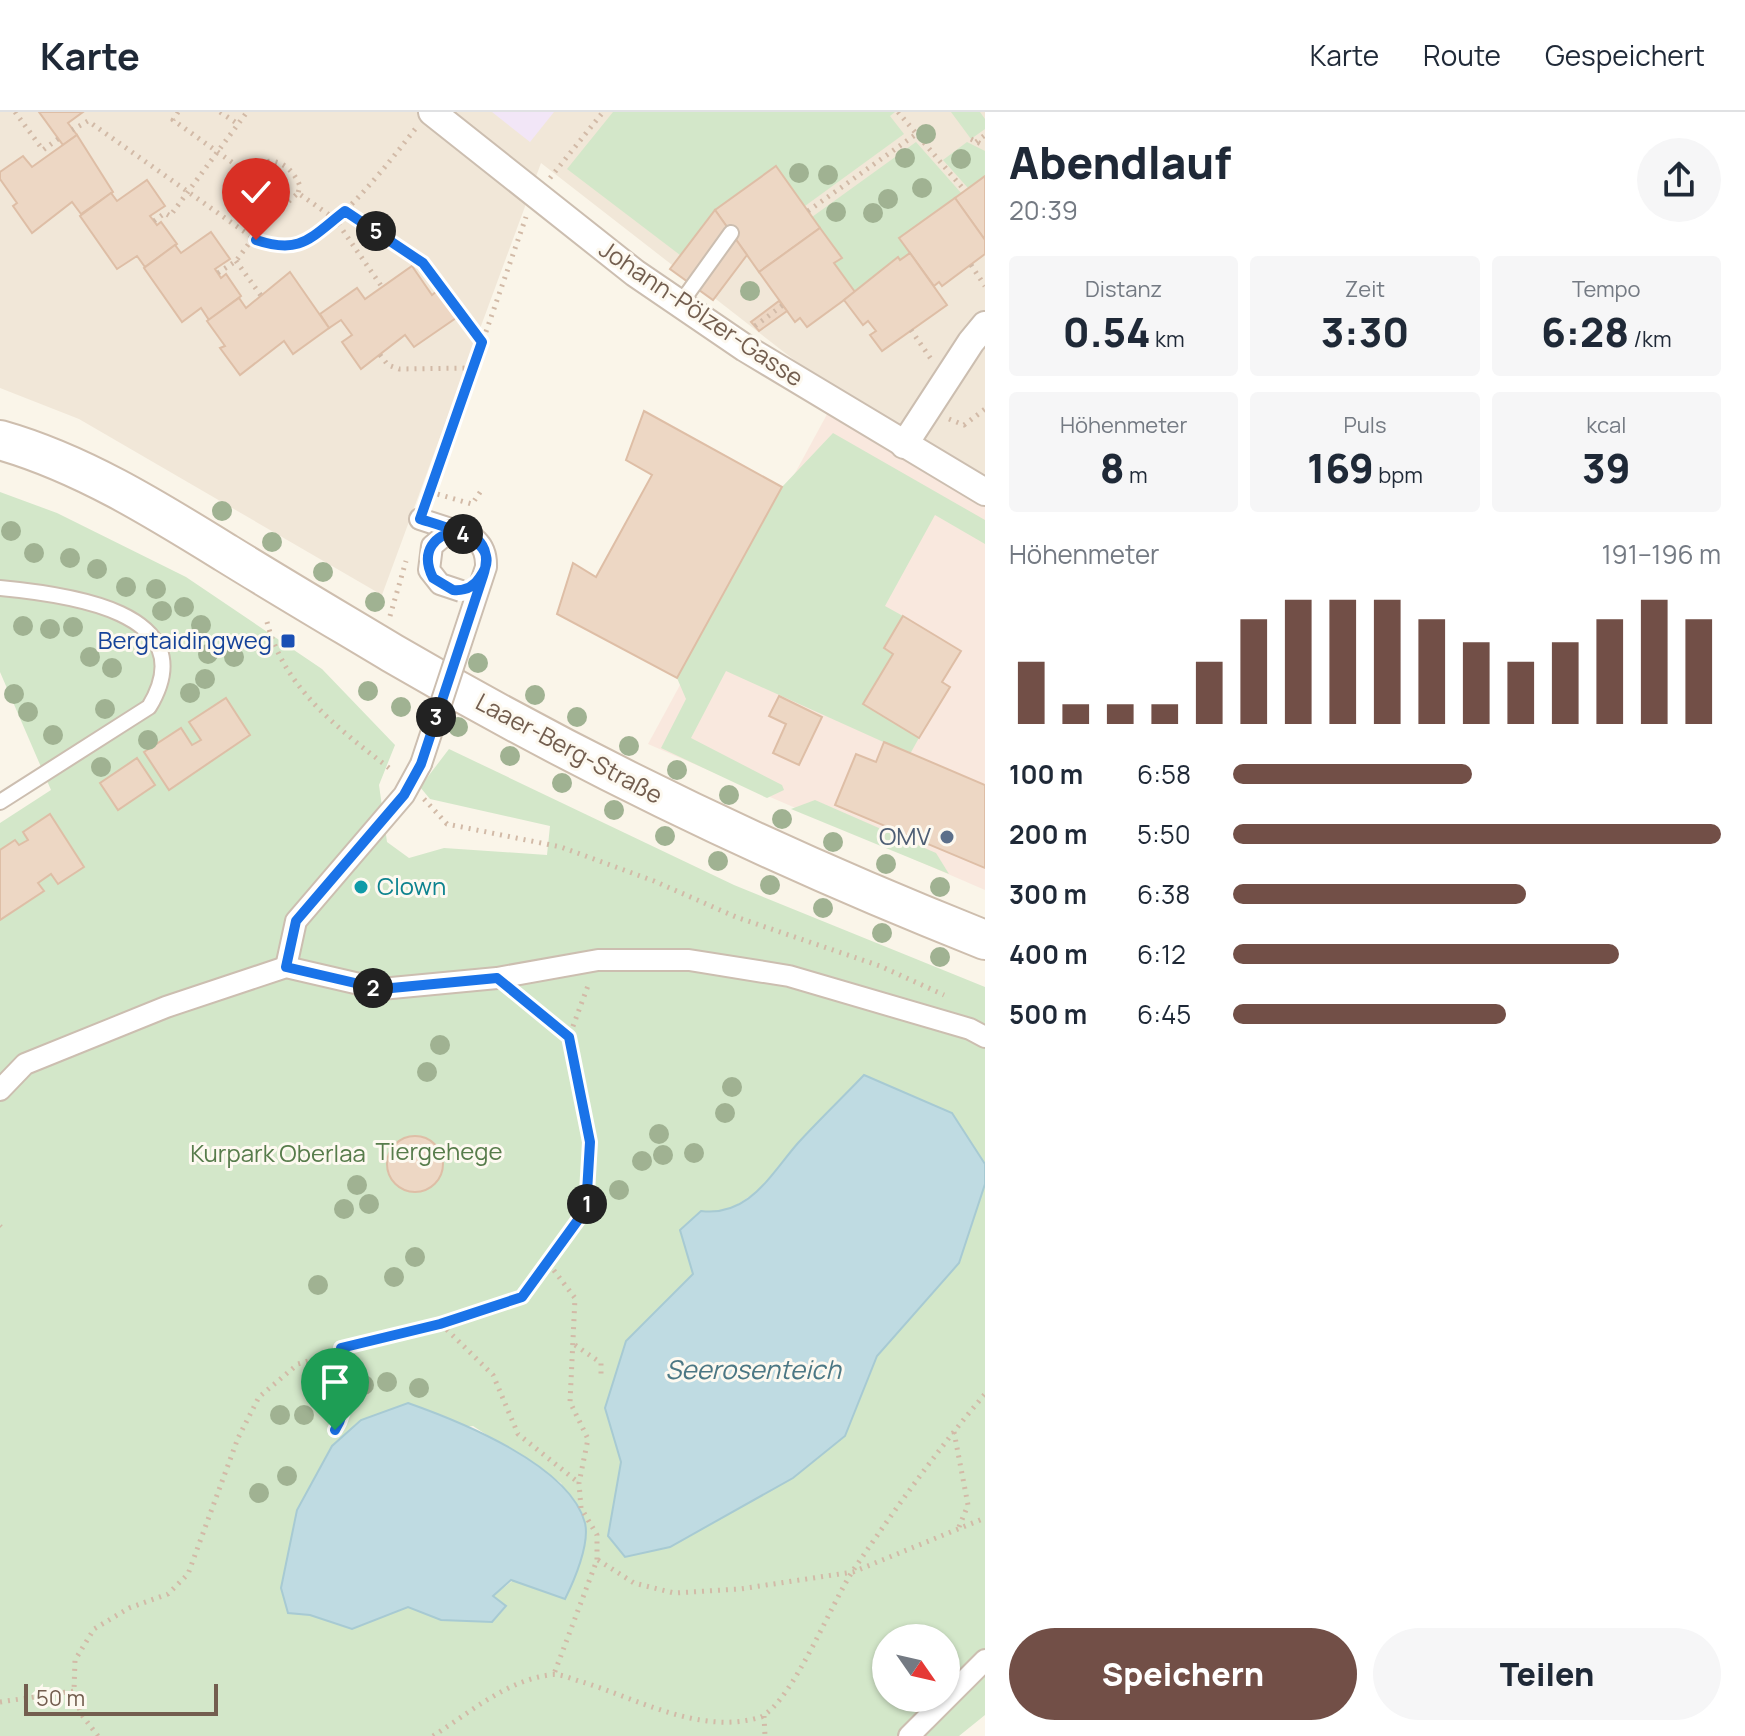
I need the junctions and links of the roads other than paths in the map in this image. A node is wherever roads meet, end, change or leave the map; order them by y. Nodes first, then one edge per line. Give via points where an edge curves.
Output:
1 (427, 116) edge
2 (731, 233) dead end
3 (680, 304) junction
4 (985, 325) edge
5 (0, 440) edge
6 (904, 445) junction
7 (985, 492) edge
8 (420, 519) road end
9 (0, 588) edge
10 (0, 802) edge
11 (985, 940) edge
12 (286, 967) junction
13 (985, 1037) edge
14 (0, 1090) edge
15 (985, 1660) edge
16 (909, 1736) edge

1 - 3 street, Johann-Pölzer-Gasse
2 - 3 lane
3 - 6 street, Johann-Pölzer-Gasse
4 - 6 street
5 - 11 main road, Laaer-Berg-Straße via 72,465 159,512 394,653 661,799
6 - 7 street, Johann-Pölzer-Gasse
8 - 12 street, bridge via 466,534 485,549 488,563 482,576 461,591 440,584 429,570 432,546 450,531 466,533 480,542 487,557 486,567 421,764 381,824 296,921
9 - 10 lane via 56,593 119,613 153,635 163,651 164,667 162,685 149,707
12 - 13 street via 381,989 497,978 598,960 689,960 789,976
12 - 14 street via 166,1007 25,1064
15 - 16 street

